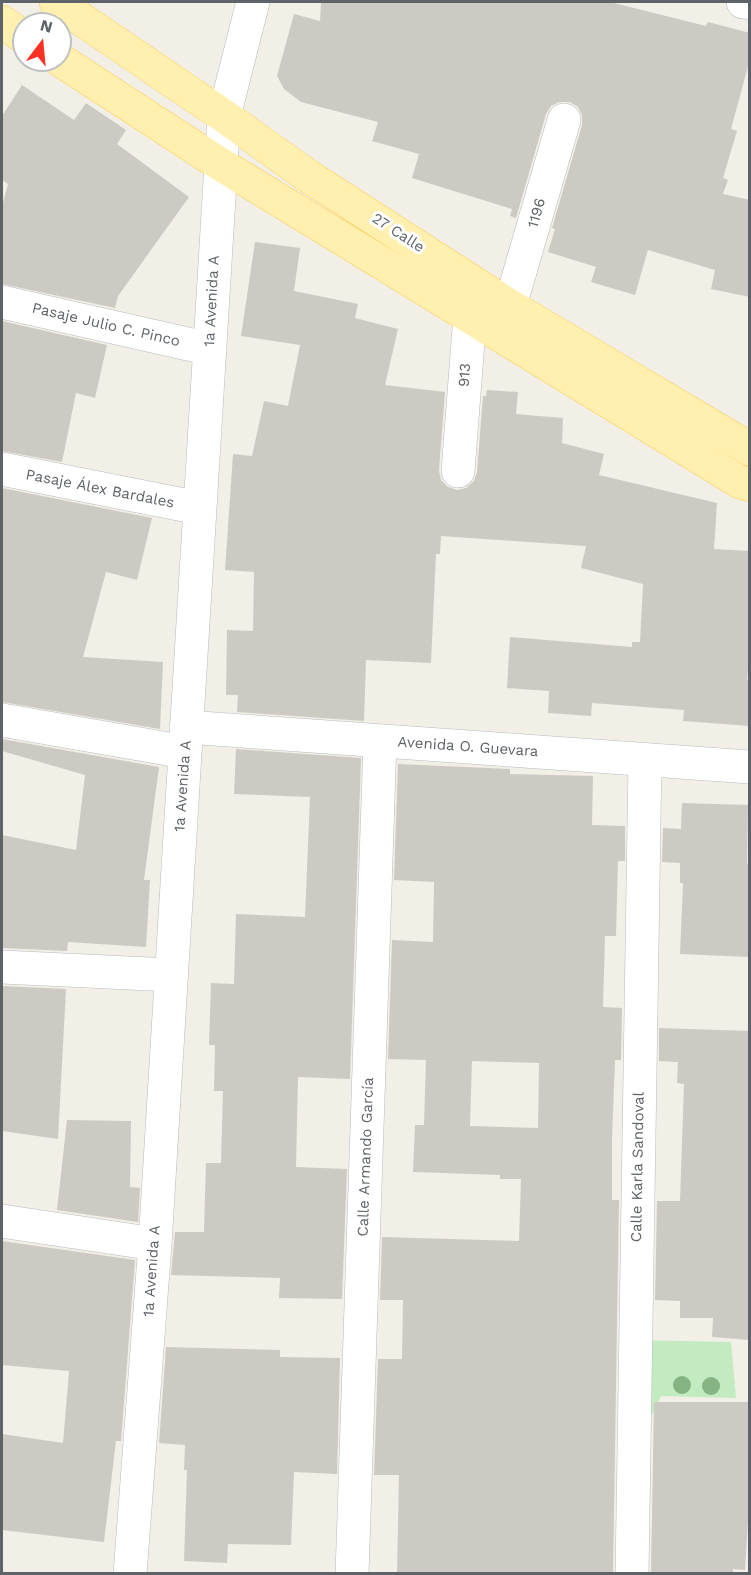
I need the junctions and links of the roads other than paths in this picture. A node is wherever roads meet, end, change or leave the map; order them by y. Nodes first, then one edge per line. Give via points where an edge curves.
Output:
1 (56, 2) edge
2 (253, 2) edge
3 (743, 2) edge
4 (750, 3) edge
5 (72, 68) edge
6 (224, 116) junction
7 (564, 120) dead end
8 (220, 164) junction
9 (470, 279) junction
10 (2, 302) edge
11 (510, 306) junction
12 (470, 316) junction
13 (210, 349) junction
14 (750, 449) edge
15 (2, 469) edge
16 (458, 471) dead end
17 (750, 485) edge
18 (199, 508) junction
19 (2, 720) edge
20 (185, 740) junction
21 (380, 741) junction
22 (645, 760) junction
23 (750, 767) edge
24 (2, 967) edge
25 (171, 975) junction
26 (2, 1221) edge
27 (154, 1244) junction
28 (130, 1574) edge
29 (352, 1574) edge
30 (632, 1574) edge

1 - 6 main road, 27 Calle
2 - 6 street, 1a Avenida A
3 - 4 street
5 - 8 main road
6 - 8 street, 1a Avenida A
6 - 9 main road, 27 Calle via 308,176
7 - 11 street, 1196
8 - 12 main road
8 - 13 street, 1a Avenida A
9 - 11 main road, 27 Calle
9 - 12 street, 913
10 - 13 street, Pasaje Julio C. Pinco
11 - 14 main road, 27 Calle
12 - 16 street, 913
12 - 17 main road
13 - 18 street, 1a Avenida A
15 - 18 street, Pasaje Álex Bardales
18 - 20 street, 1a Avenida A
19 - 20 street, Avenida O. Guevara
20 - 21 street, Avenida O. Guevara
20 - 25 street, 1a Avenida A
21 - 22 street, Avenida O. Guevara
21 - 29 street, Calle Armando García
22 - 23 street, Avenida O. Guevara
22 - 30 street, Calle Karla Sandoval
24 - 25 street
25 - 27 street, 1a Avenida A
26 - 27 street
27 - 28 street, 1a Avenida A

